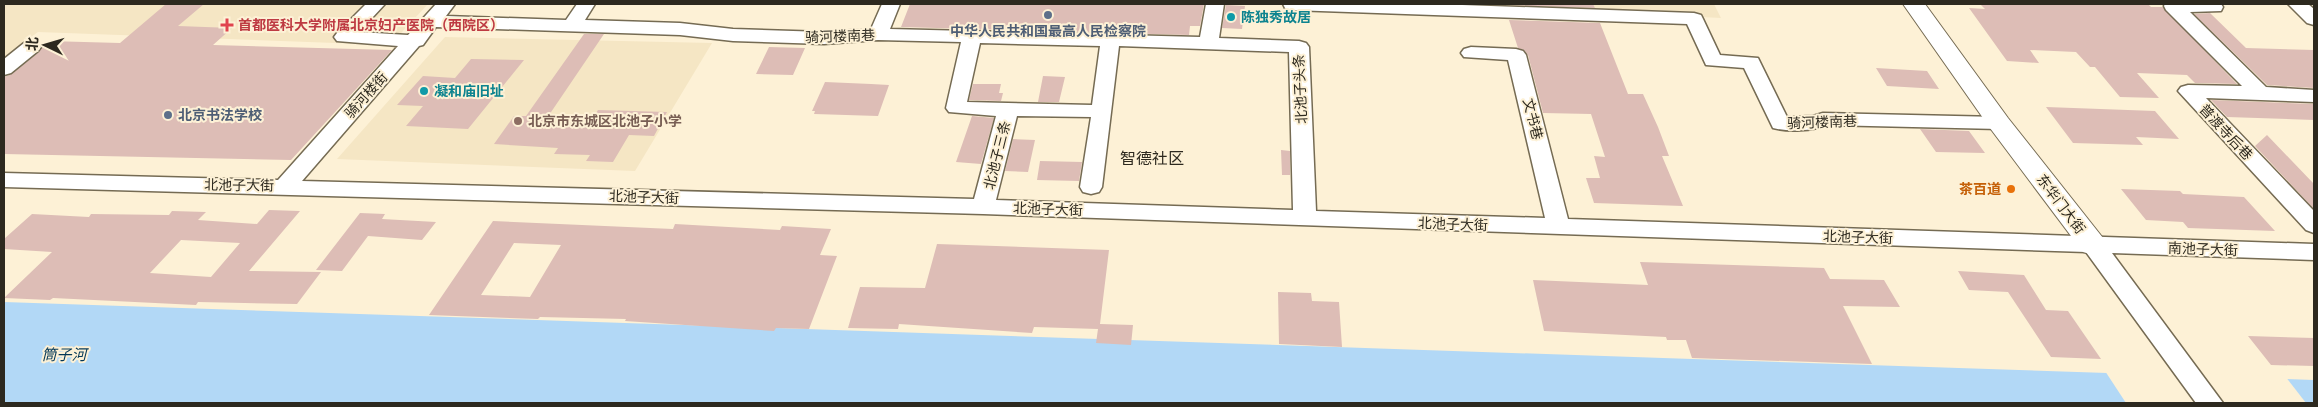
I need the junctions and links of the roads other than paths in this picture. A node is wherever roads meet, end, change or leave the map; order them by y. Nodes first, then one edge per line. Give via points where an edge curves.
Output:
1 (376, 4) edge
2 (446, 4) edge
3 (586, 4) edge
4 (891, 4) edge
5 (1215, 4) edge
6 (1292, 4) edge
7 (1914, 4) edge
8 (2210, 4) edge
9 (2297, 4) edge
10 (2314, 19) edge
11 (432, 21) junction
12 (572, 25) junction
13 (878, 34) junction
14 (972, 36) junction
15 (1110, 39) junction
16 (416, 41) junction
17 (1210, 43) junction
18 (31, 47) dead end
19 (1470, 53) dead end
20 (4, 69) edge
21 (2260, 93) junction
22 (2314, 96) edge
23 (1008, 110) junction
24 (1102, 111) junction
25 (1999, 123) junction
26 (4, 180) edge
27 (285, 186) junction
28 (1091, 187) dead end
29 (983, 207) junction
30 (1306, 218) junction
31 (2314, 225) edge
32 (1559, 227) junction
33 (2093, 245) junction
34 (2314, 252) edge
35 (2210, 403) edge

1 - 16 street via 344,37
2 - 11 street, 骑河楼街
3 - 12 street
4 - 13 street
5 - 17 street
6 - 25 street, 骑河楼南巷 via 1694,19 1713,61 1751,62 1780,124 1823,119
7 - 25 main road, 东华门大街
8 - 21 street via 2214,7 2173,6
9 - 10 street
11 - 12 street, 骑河楼南巷
11 - 16 street, 骑河楼街
12 - 13 street, 骑河楼南巷 via 824,38
13 - 14 street, 骑河楼南巷
14 - 15 street, 骑河楼南巷
14 - 23 street, 北池子三条 via 956,108
15 - 17 street, 骑河楼南巷
15 - 24 street
16 - 27 street, 骑河楼街
17 - 30 street, 北池子头条 via 1299,47
18 - 20 street
19 - 32 street, 文书巷 via 1516,55
21 - 22 street, 普渡寺后巷
21 - 31 street, 普渡寺后巷 via 2188,91
23 - 24 street
23 - 29 street, 北池子三条
24 - 28 street
25 - 33 main road, 东华门大街
26 - 27 street, 北池子大街
27 - 29 street, 北池子大街
29 - 30 street, 北池子大街
30 - 32 street, 北池子大街
32 - 33 street, 北池子大街
33 - 34 street, 南池子大街
33 - 35 street, 东华门大街

